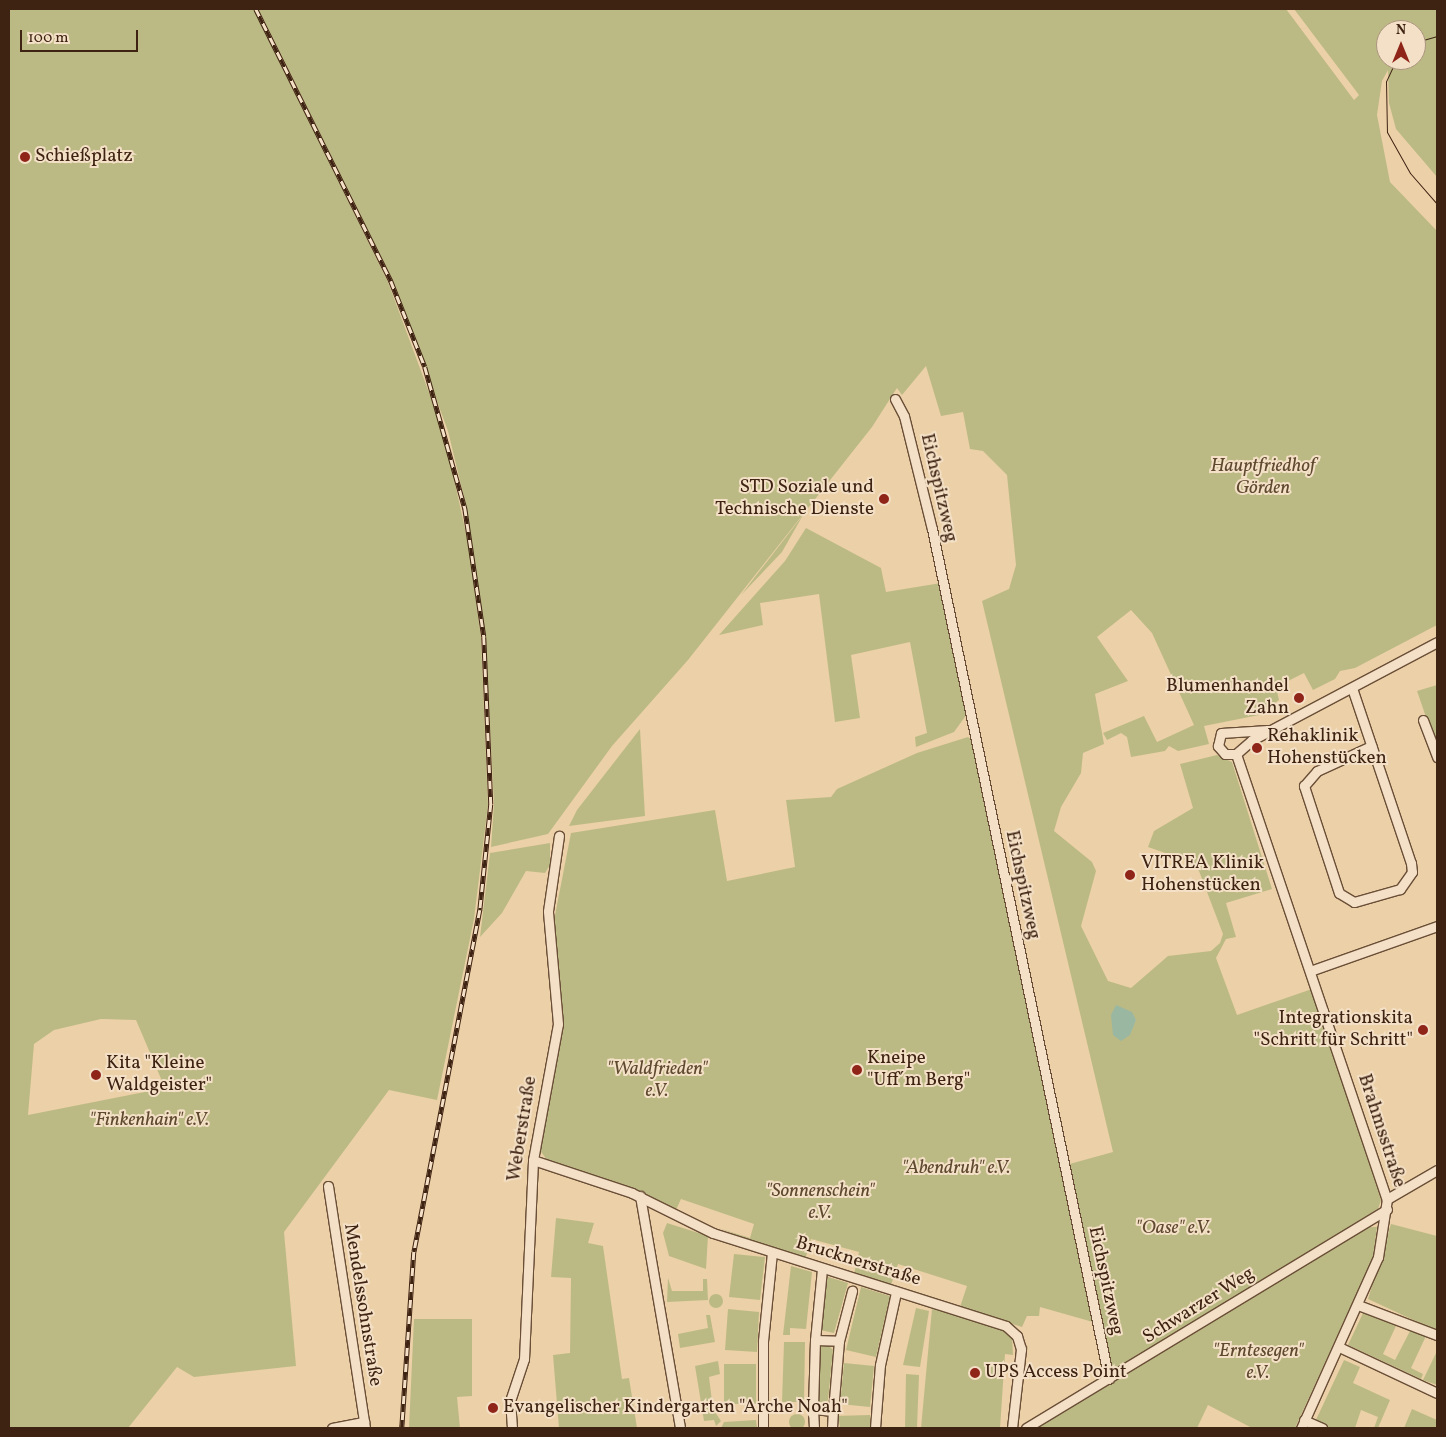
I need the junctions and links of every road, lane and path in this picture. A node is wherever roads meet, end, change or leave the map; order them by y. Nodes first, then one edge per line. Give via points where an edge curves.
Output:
1 (896, 399) dead end
2 (1437, 642) edge
3 (1352, 688) junction
4 (1423, 720) dead end
5 (1272, 730) junction
6 (1371, 746) junction
7 (1236, 754) junction
8 (1437, 757) edge
9 (559, 836) dead end
10 (1437, 926) edge
11 (1310, 971) junction
12 (532, 1160) junction
13 (1437, 1170) edge
14 (328, 1186) dead end
15 (640, 1196) junction
16 (1387, 1200) junction
17 (1387, 1209) junction
18 (772, 1252) junction
19 (822, 1269) junction
20 (852, 1291) dead end
21 (896, 1292) junction
22 (1358, 1306) junction
23 (1437, 1335) edge
24 (815, 1340) junction
25 (839, 1341) junction
26 (1339, 1347) junction
27 (1109, 1379) junction
28 (1437, 1393) edge
29 (813, 1409) junction
30 (833, 1411) junction
31 (1302, 1424) edge
32 (365, 1425) edge
33 (332, 1428) edge
34 (512, 1428) edge
35 (680, 1428) edge
36 (763, 1428) edge
37 (814, 1428) edge
38 (832, 1428) edge
39 (876, 1428) edge
40 (1012, 1428) edge
41 (1026, 1428) edge
42 (1322, 1428) edge

1 - 27 street, Eichspitzweg via 904,416 932,529
2 - 3 street
3 - 5 street
3 - 6 street
4 - 8 street
5 - 7 street
5 - 7 street via 1230,730 1218,738 1225,754
6 - 6 street via 1412,872 1400,889 1354,902 1339,893 1304,786 1317,771
7 - 11 street, Brahmsstraße
9 - 12 street, Weberstraße via 548,911 558,1024
10 - 11 street
11 - 16 street, Brahmsstraße
12 - 15 street, Brucknerstraße
12 - 34 street, Weberstraße via 524,1359 510,1401
13 - 16 street
14 - 32 street, Mendelssohnstraße
15 - 18 street, Brucknerstraße via 713,1233
15 - 35 street
16 - 17 street, Brahmsstraße
17 - 22 street, Brahmsstraße via 1378,1257
17 - 27 street, Schwarzer Weg
18 - 19 street, Brucknerstraße
18 - 36 street via 763,1340
19 - 21 street, Brucknerstraße
19 - 24 street
20 - 25 street
21 - 39 street via 880,1365
21 - 40 street, Brucknerstraße via 1006,1326 1017,1336 1021,1348
22 - 23 street
22 - 26 street, Brahmsstraße
24 - 25 street
24 - 29 street
25 - 30 street
26 - 28 street
26 - 31 street, Brahmsstraße
27 - 41 street, Schwarzer Weg
29 - 30 street
29 - 37 street
30 - 38 street
31 - 42 street
32 - 33 street

